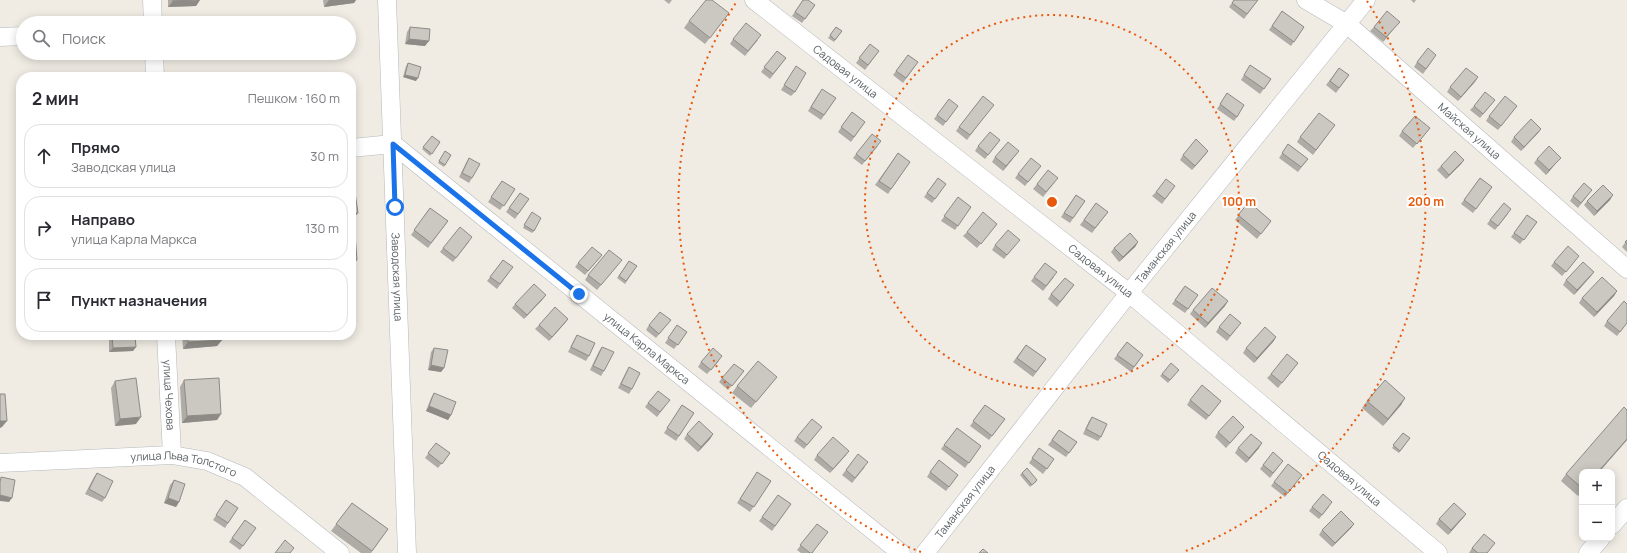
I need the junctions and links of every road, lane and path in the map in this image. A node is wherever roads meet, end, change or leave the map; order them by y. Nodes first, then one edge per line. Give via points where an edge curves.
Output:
1 (152, 0) edge
2 (387, 0) edge
3 (754, 0) edge
4 (1306, 0) edge
5 (1366, 0) edge
6 (153, 16) edge
7 (1346, 24) junction
8 (16, 36) edge
9 (0, 37) edge
10 (154, 60) edge
11 (155, 72) edge
12 (393, 144) junction
13 (356, 148) edge
14 (1627, 269) edge
15 (1129, 293) junction
16 (166, 340) edge
17 (172, 455) junction
18 (0, 463) edge
19 (1627, 508) edge
20 (1615, 522) edge
21 (1598, 541) edge
22 (340, 553) edge
23 (407, 553) edge
24 (901, 553) edge
25 (925, 553) edge
26 (1438, 553) edge
27 (1588, 553) edge

1 - 6 street
2 - 12 street, Заводская улица
3 - 15 street, Садовая улица
4 - 7 street, Майская улица
5 - 7 street, Таманская улица
7 - 14 street, Майская улица
7 - 15 street, Таманская улица
8 - 9 street
10 - 11 street
12 - 13 street
12 - 23 street, Заводская улица
12 - 24 street, улица Карла Маркса
15 - 25 street, Таманская улица
15 - 26 street, Садовая улица
16 - 17 street, улица Чехова
17 - 18 street, улица Льва Толстого
17 - 22 street, улица Льва Толстого via 207,461 245,477
19 - 20 street
21 - 27 street

